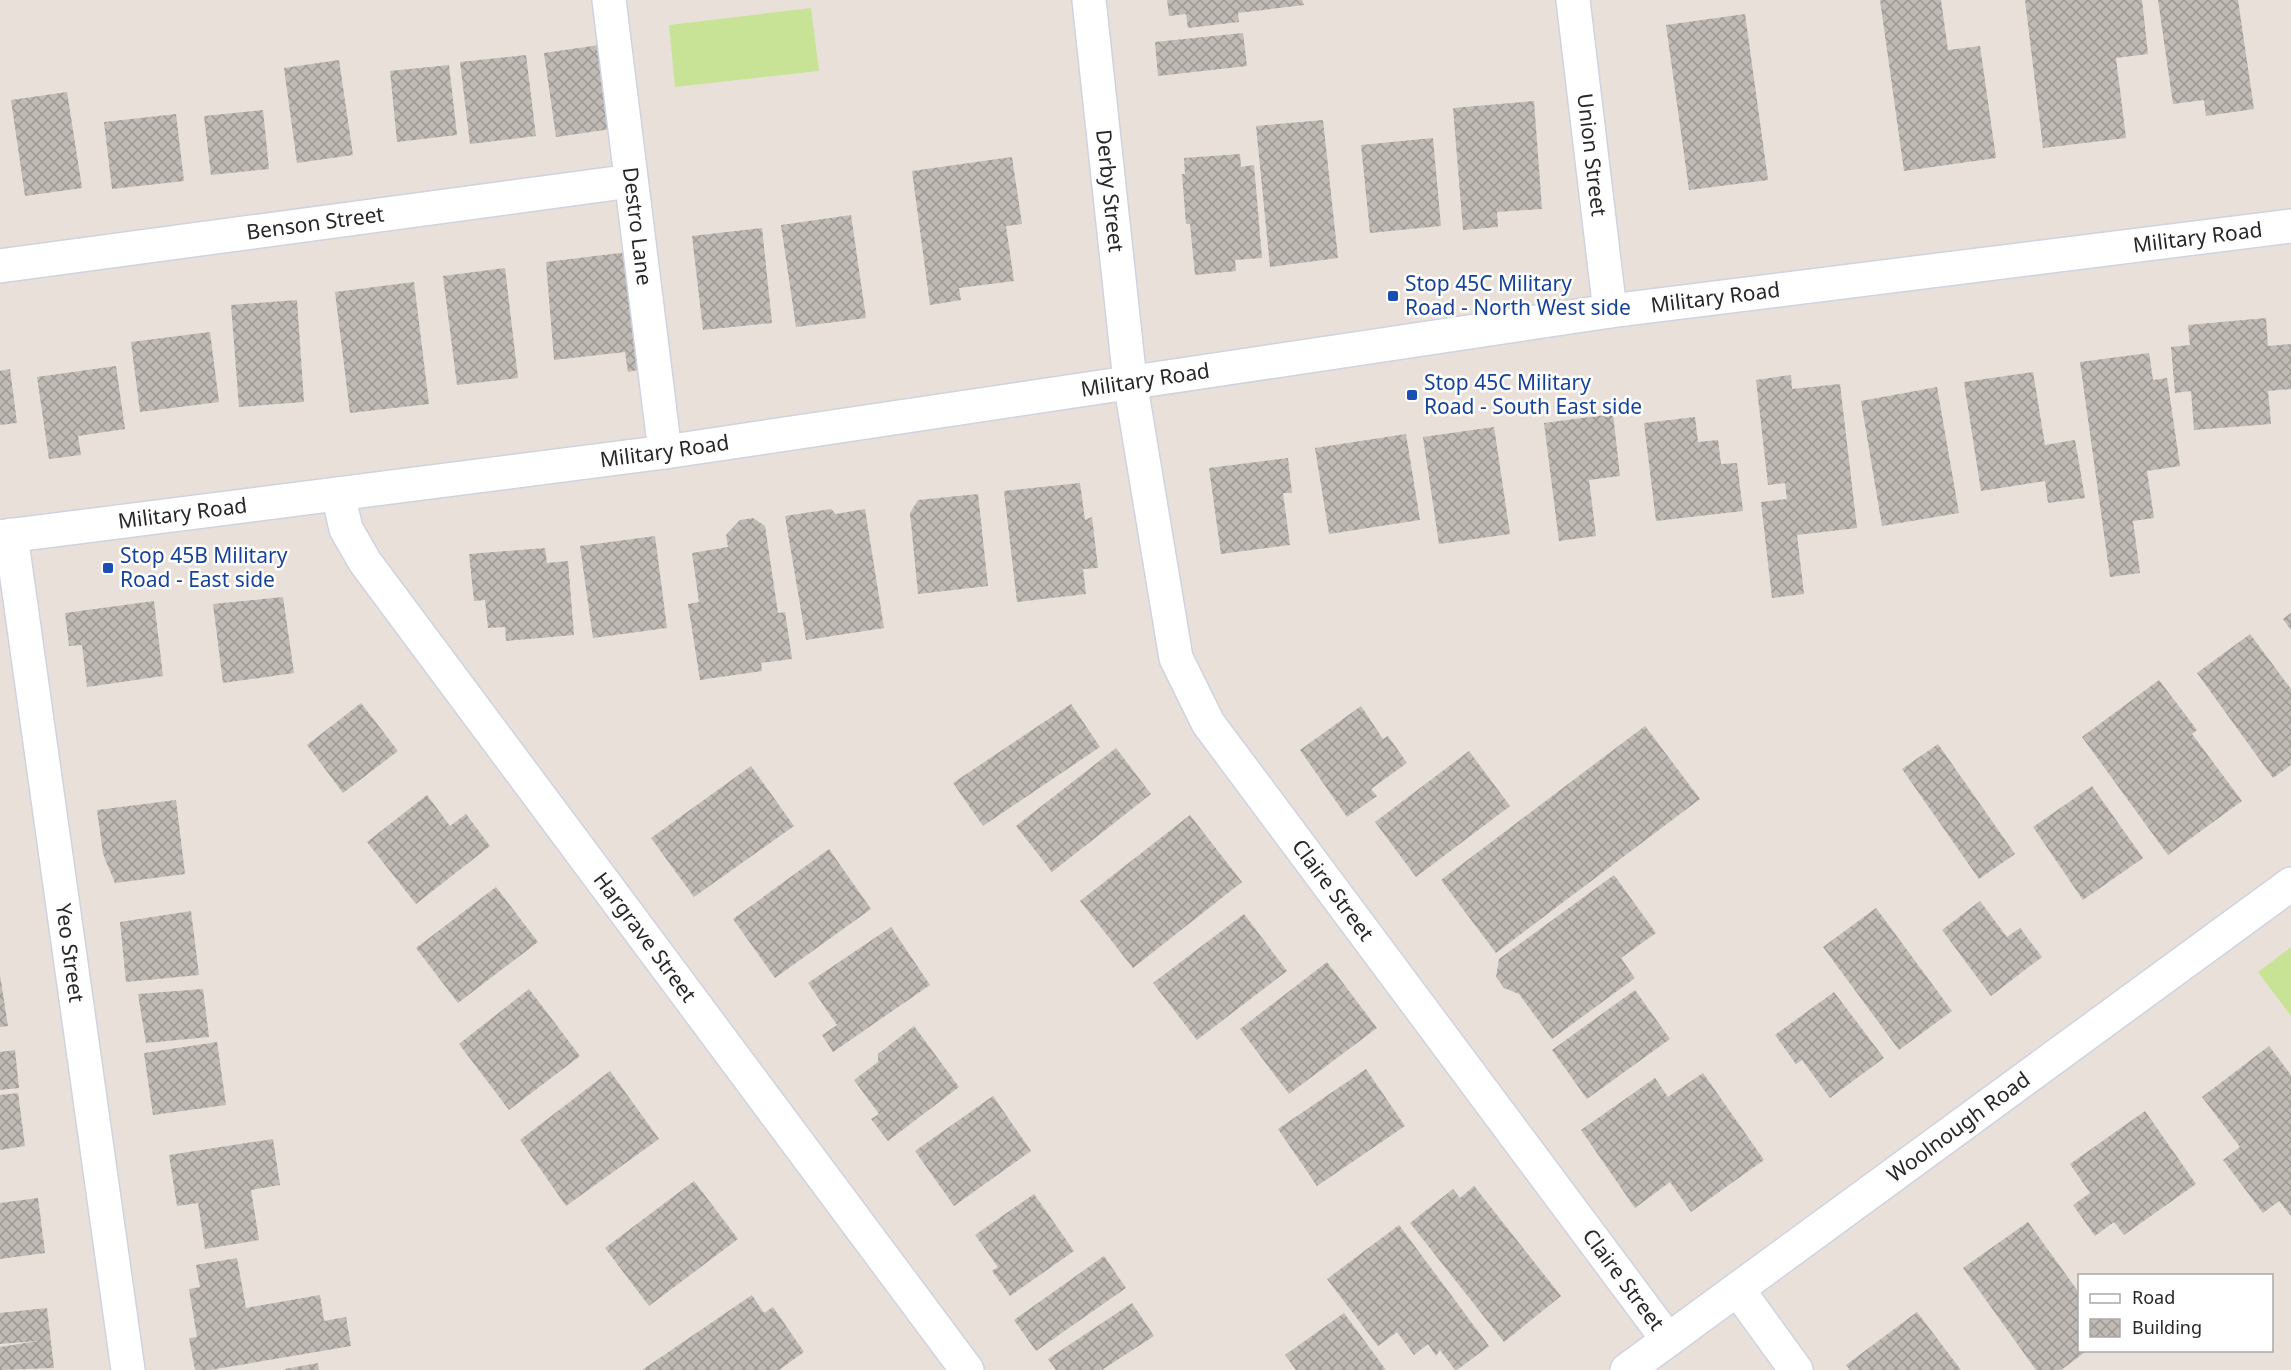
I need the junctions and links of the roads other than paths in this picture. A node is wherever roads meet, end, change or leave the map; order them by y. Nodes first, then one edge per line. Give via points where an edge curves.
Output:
1 (609, 0) edge
2 (1089, 0) edge
3 (1573, 0) edge
4 (632, 181) junction
5 (2291, 226) edge
6 (0, 266) edge
7 (1610, 311) junction
8 (1130, 381) junction
9 (665, 452) junction
10 (338, 494) junction
11 (6, 536) edge
12 (2291, 884) edge
13 (1738, 1290) junction
14 (1668, 1340) junction
15 (128, 1370) edge
16 (967, 1370) edge
17 (1627, 1370) edge
18 (1796, 1370) edge

1 - 4 street, Destro Lane
2 - 8 street, Derby Street
3 - 7 street, Union Street
4 - 6 street, Benson Street
4 - 9 street, Destro Lane
5 - 7 street, Military Road
7 - 8 street, Military Road
8 - 9 street, Military Road
8 - 14 street, Claire Street via 1176,658 1208,723
9 - 10 street, Military Road
10 - 11 street, Military Road
10 - 16 street, Hargrave Street via 346,530 365,562
11 - 15 street, Yeo Street
12 - 13 street, Woolnough Road
13 - 14 street, Woolnough Road
13 - 18 street
14 - 17 street, Woolnough Road

